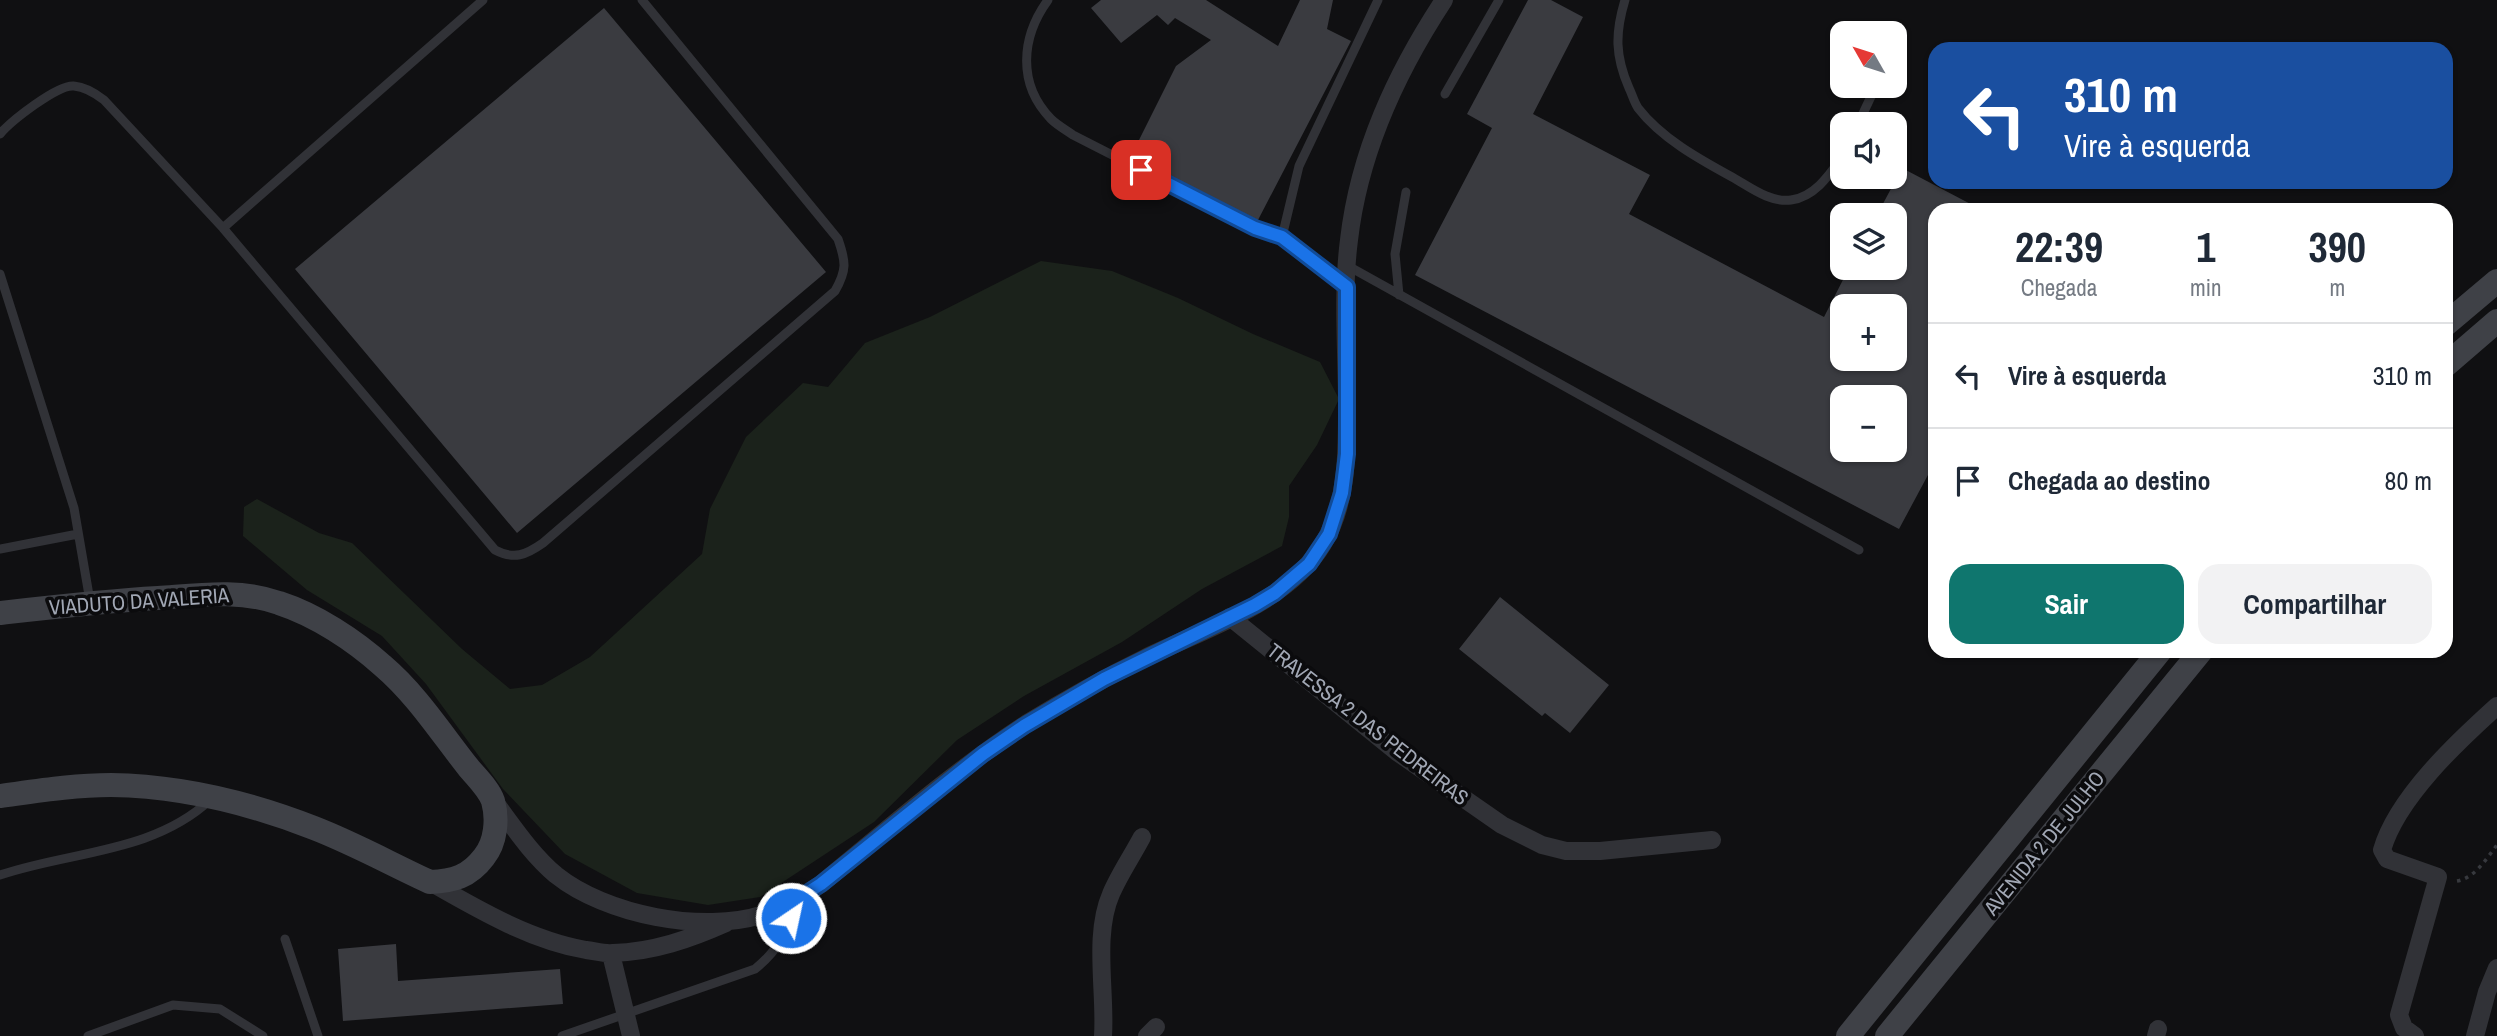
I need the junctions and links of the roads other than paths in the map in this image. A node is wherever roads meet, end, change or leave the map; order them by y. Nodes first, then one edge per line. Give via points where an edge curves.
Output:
1 (483, 0) edge
2 (642, 0) edge
3 (1048, 0) edge
4 (1378, 0) edge
5 (1444, 0) edge
6 (1499, 0) edge
7 (1625, 0) edge
8 (1446, 94) dead end
9 (0, 134) edge
10 (1830, 171) edge
11 (1406, 192) dead end
12 (223, 228) junction
13 (1282, 237) junction
14 (1348, 266) junction
15 (0, 274) edge
16 (2497, 281) edge
17 (1347, 287) junction
18 (1399, 295) junction
19 (2453, 318) edge
20 (2497, 321) edge
21 (2453, 359) edge
22 (78, 534) junction
23 (0, 549) edge
24 (1859, 551) dead end
25 (91, 603) junction
26 (0, 613) edge
27 (1230, 617) junction
28 (2154, 658) edge
29 (2195, 658) edge
30 (2497, 706) edge
31 (0, 796) edge
32 (214, 797) junction
33 (492, 798) junction
34 (1142, 837) dead end
35 (1712, 840) dead end
36 (0, 875) edge
37 (429, 882) junction
38 (793, 902) junction
39 (732, 920) junction
40 (285, 939) dead end
41 (611, 954) junction
42 (2497, 968) edge
43 (626, 1014) junction
44 (88, 1035) edge
45 (263, 1036) edge
46 (318, 1036) edge
47 (562, 1036) edge
48 (631, 1036) edge
49 (1103, 1036) edge
50 (1848, 1036) edge
51 (1887, 1036) edge
52 (2414, 1036) edge
53 (2474, 1036) edge

1 - 12 lane
2 - 12 lane via 838,239 845,274 835,291 525,555 507,557 495,550
3 - 13 lane via 1025,51 1028,80 1051,118 1073,135 1255,228
4 - 13 lane via 1299,166
5 - 14 street via 1401,72 1367,153 1348,242
6 - 8 lane
7 - 10 lane via 1617,50 1637,107 1665,134 1698,159 1771,199 1791,200 1811,193
9 - 12 lane via 58,88 73,85 92,91
11 - 18 lane via 1395,254
13 - 17 lane
14 - 17 street
14 - 18 lane
15 - 22 lane via 74,508
16 - 19 main road
17 - 27 street via 1347,454 1336,514 1321,547 1301,571 1275,593
18 - 24 lane
20 - 21 main road
22 - 23 lane
22 - 25 lane
25 - 26 main road, VIADUTO DA VALERIA
25 - 33 main road, VIADUTO DA VALERIA via 233,593 279,603 326,625 383,666
27 - 35 street, TRAVESSA 2 DAS PEDREIRAS via 1397,752 1503,825 1542,845 1600,851
27 - 38 street via 1104,679 1024,726
28 - 50 main road, AVENIDA 2 DE JULHO
29 - 51 main road, AVENIDA 2 DE JULHO
30 - 52 street via 2422,783 2384,841 2387,859 2438,877 2399,1015
31 - 32 main road via 112,785
32 - 36 lane via 180,824 154,836
32 - 37 main road via 315,828
33 - 37 main road via 496,817 487,853 465,876
33 - 39 street via 556,875 606,904 679,921
34 - 49 street via 1110,896 1106,914
37 - 41 street via 489,916 539,936
38 - 39 street via 763,915
38 - 43 lane via 785,934 755,970
39 - 41 street via 670,945
40 - 46 lane
41 - 43 street
42 - 53 street
43 - 47 lane
43 - 48 street
44 - 45 lane via 173,1005 220,1009

